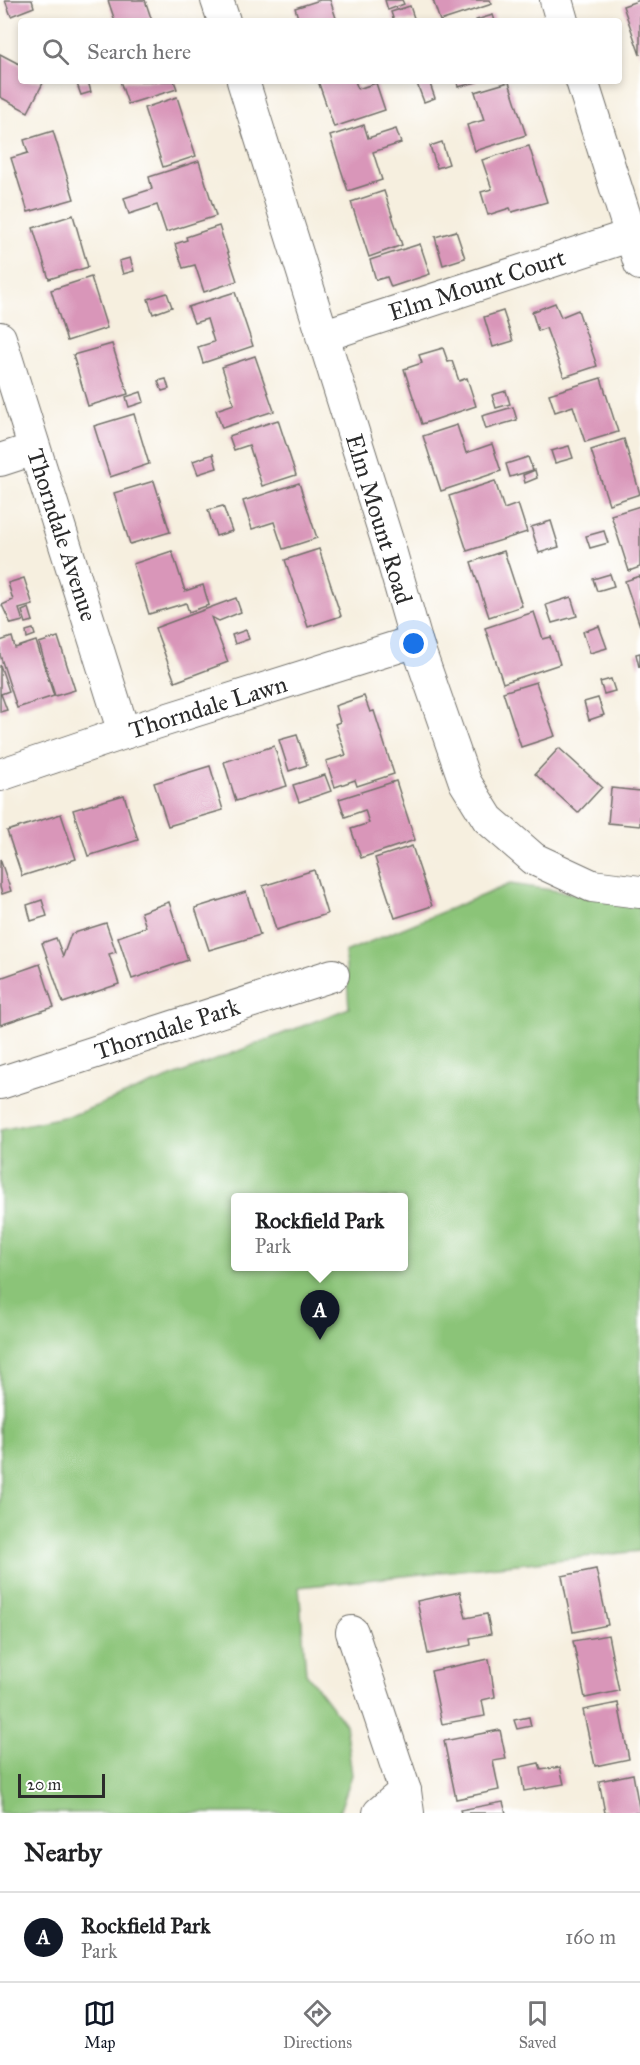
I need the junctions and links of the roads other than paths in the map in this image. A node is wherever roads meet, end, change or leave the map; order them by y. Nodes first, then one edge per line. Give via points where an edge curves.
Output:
1 (217, 0) edge
2 (556, 0) edge
3 (223, 18) edge
4 (561, 18) edge
5 (244, 84) edge
6 (583, 84) edge
7 (636, 249) edge
8 (322, 336) junction
9 (0, 338) edge
10 (34, 449) junction
11 (0, 460) edge
12 (416, 641) junction
13 (124, 733) junction
14 (0, 775) edge
15 (640, 892) edge
16 (333, 975) dead end
17 (0, 1083) edge
18 (351, 1632) dead end
19 (406, 1802) edge
20 (379, 1813) edge

1 - 3 street
2 - 4 street
5 - 8 street, Elm Mount Road
6 - 7 street, Elm Mount Court
7 - 8 street, Elm Mount Court
8 - 12 street, Elm Mount Road
9 - 10 street, Thorndale Avenue
10 - 11 street
10 - 13 street, Thorndale Avenue
12 - 13 street, Thorndale Lawn
12 - 15 street, Elm Mount Road via 465,782 488,819 534,859 592,886
13 - 14 street, Thorndale Lawn
16 - 17 street, Thorndale Park
18 - 19 street
19 - 20 street

